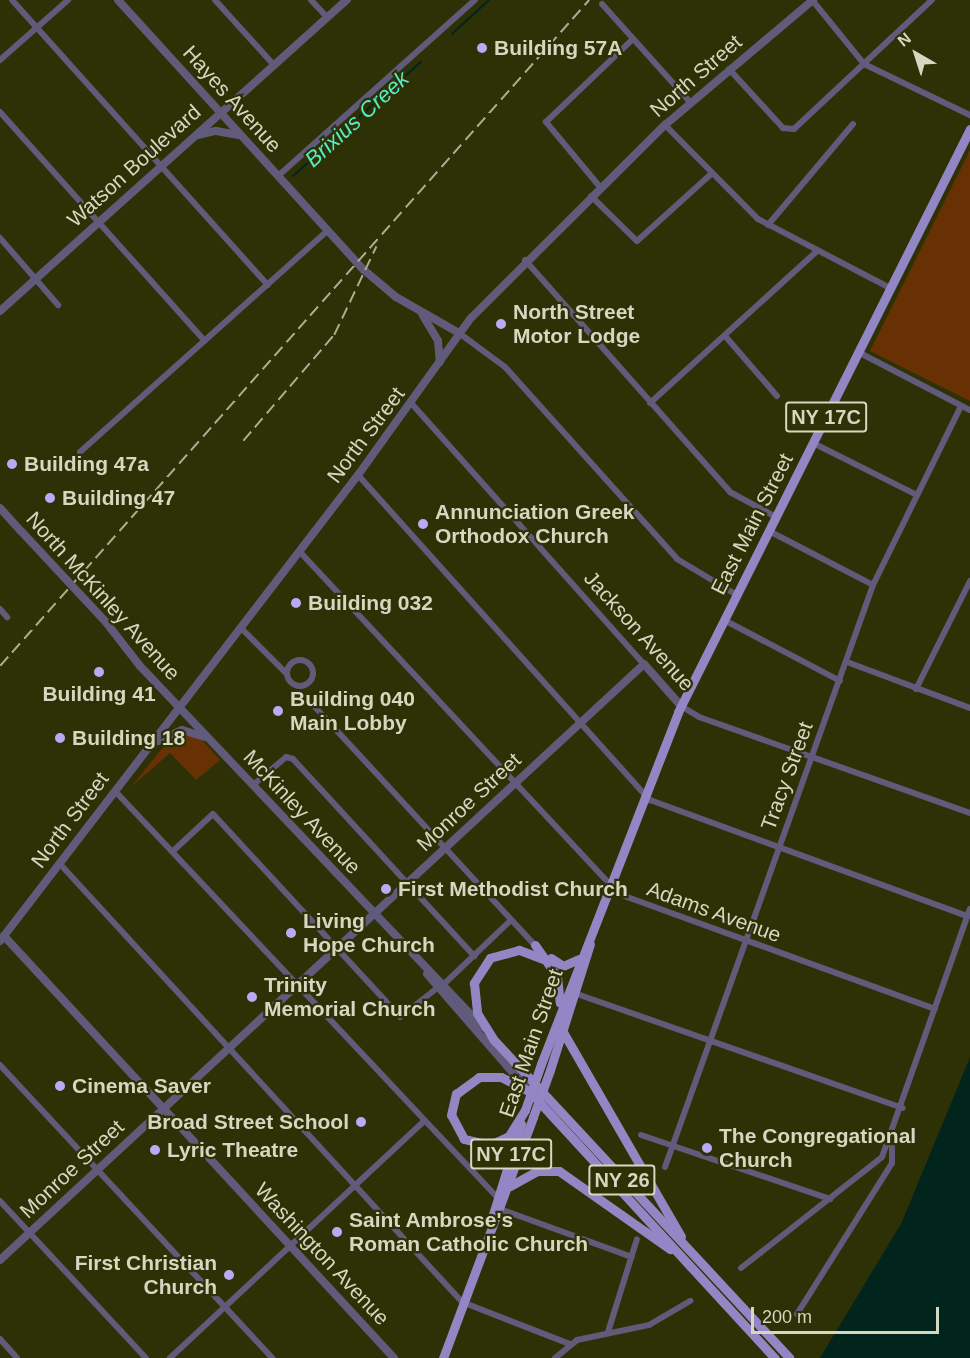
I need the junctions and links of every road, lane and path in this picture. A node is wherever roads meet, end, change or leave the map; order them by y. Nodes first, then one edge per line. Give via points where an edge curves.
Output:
1 (12, 0) edge
2 (68, 0) edge
3 (118, 0) edge
4 (215, 0) edge
5 (311, 0) edge
6 (347, 0) edge
7 (476, 0) edge
8 (813, 0) edge
9 (932, 0) edge
10 (602, 4) dead end
11 (327, 17) junction
12 (36, 27) junction
13 (633, 39) junction
14 (0, 60) edge
15 (864, 64) junction
16 (274, 65) junction
17 (729, 69) junction
18 (690, 102) junction
19 (0, 112) edge
20 (220, 113) junction
21 (970, 115) edge
22 (853, 124) dead end
23 (665, 125) junction
24 (970, 129) edge
25 (241, 136) junction
26 (194, 137) junction
27 (160, 168) junction
28 (710, 175) junction
29 (278, 176) junction
30 (600, 187) junction
31 (591, 196) junction
32 (97, 225) junction
33 (768, 225) junction
34 (327, 230) junction
35 (0, 238) edge
36 (818, 250) junction
37 (525, 260) junction
38 (36, 279) junction
39 (268, 285) junction
40 (890, 288) junction
41 (58, 305) dead end
42 (417, 309) junction
43 (0, 311) edge
44 (459, 333) junction
45 (726, 337) junction
46 (205, 341) junction
47 (858, 352) junction
48 (440, 362) junction
49 (777, 396) dead end
50 (650, 403) junction
51 (412, 404) junction
52 (961, 406) junction
53 (970, 410) edge
54 (813, 442) junction
55 (80, 452) dead end
56 (358, 475) junction
57 (916, 495) junction
58 (0, 508) edge
59 (776, 517) junction
60 (769, 531) junction
61 (300, 552) junction
62 (970, 581) edge
63 (873, 585) junction
64 (737, 595) junction
65 (0, 609) edge
66 (7, 617) dead end
67 (724, 620) junction
68 (242, 629) junction
69 (847, 662) junction
70 (644, 664) junction
71 (286, 672) junction
72 (840, 681) junction
73 (916, 689) junction
74 (681, 706) junction
75 (315, 707) dead end
76 (180, 708) junction
77 (970, 708) edge
78 (580, 724) junction
79 (210, 739) junction
80 (149, 747) junction
81 (812, 757) junction
82 (515, 784) junction
83 (253, 786) junction
84 (115, 791) junction
85 (644, 794) junction
86 (970, 813) edge
87 (779, 848) junction
88 (446, 849) junction
89 (172, 851) junction
90 (60, 864) junction
91 (408, 883) junction
92 (610, 887) junction
93 (969, 912) edge
94 (373, 915) junction
95 (511, 920) junction
96 (2, 938) edge
97 (745, 941) junction
98 (590, 944) junction
99 (535, 945) junction
100 (336, 948) junction
101 (474, 956) junction
102 (543, 958) junction
103 (579, 959) junction
104 (297, 986) junction
105 (440, 987) junction
106 (577, 994) junction
107 (935, 1009) junction
108 (560, 1012) junction
109 (563, 1032) junction
110 (494, 1040) junction
111 (710, 1042) junction
112 (230, 1048) junction
113 (0, 1065) edge
114 (530, 1092) junction
115 (903, 1108) junction
116 (163, 1109) junction
117 (529, 1114) junction
118 (423, 1122) junction
119 (641, 1134) dead end
120 (892, 1140) junction
121 (673, 1145) junction
122 (665, 1167) dead end
123 (97, 1170) junction
124 (357, 1185) junction
125 (508, 1187) junction
126 (496, 1197) junction
127 (830, 1199) junction
128 (0, 1201) edge
129 (500, 1209) junction
130 (490, 1224) junction
131 (30, 1232) junction
132 (637, 1239) dead end
133 (291, 1247) junction
134 (632, 1257) junction
135 (0, 1260) edge
136 (686, 1260) junction
137 (700, 1263) junction
138 (741, 1268) dead end
139 (690, 1301) dead end
140 (462, 1302) junction
141 (225, 1308) junction
142 (797, 1314) dead end
143 (749, 1322) junction
144 (608, 1332) junction
145 (0, 1339) edge
146 (570, 1344) junction
147 (17, 1358) edge
148 (146, 1358) edge
149 (170, 1358) edge
150 (272, 1358) edge
151 (394, 1358) edge
152 (442, 1358) edge
153 (555, 1358) edge
154 (775, 1358) edge
155 (789, 1358) edge

1 - 12 street
2 - 12 street
3 - 20 street, Hayes Avenue
4 - 16 street
5 - 11 street
6 - 11 street, Watson Boulevard
7 - 29 street
8 - 15 street
8 - 17 street, North Street
9 - 15 street
10 - 13 street
11 - 16 street, Watson Boulevard
12 - 14 street
12 - 27 street
13 - 18 street
13 - 30 street via 546,122
15 - 17 street via 794,129 783,128
15 - 21 street
16 - 20 street, Watson Boulevard
17 - 18 street, North Street
18 - 23 street, North Street
19 - 32 street
20 - 25 street, Hayes Avenue
20 - 26 street, Watson Boulevard
22 - 33 street
23 - 28 street
23 - 30 street, North Street
24 - 40 main road, East Main Street / NY 17C
25 - 26 street via 216,130
25 - 29 street, Hayes Avenue
26 - 27 street, Watson Boulevard
27 - 32 street, Watson Boulevard
27 - 39 street
28 - 31 street via 637,241
28 - 33 street
29 - 34 street, Hayes Avenue
30 - 31 street, North Street
31 - 37 street, North Street
32 - 38 street, Watson Boulevard
32 - 46 street via 138,262
33 - 36 street
34 - 39 street
34 - 42 street, Hayes Avenue via 368,275
35 - 38 street
36 - 40 street
36 - 45 street
37 - 44 street, North Street
37 - 50 street
38 - 41 street
38 - 43 street, Watson Boulevard
39 - 46 street
40 - 47 main road, East Main Street / NY 17C
42 - 44 street, Hayes Avenue
42 - 48 street via 431,326
44 - 48 street, North Street
44 - 64 street via 505,367 677,559
45 - 49 street
45 - 50 street
46 - 55 street
47 - 52 street
47 - 54 main road, East Main Street / NY 17C
48 - 51 street, North Street
50 - 59 street via 730,492
51 - 56 street, North Street
51 - 70 street, Jackson Avenue
52 - 53 street
52 - 57 street, Tracy Street
54 - 57 street
54 - 59 main road, East Main Street / NY 17C
56 - 61 street, North Street
56 - 78 street
57 - 63 street, Tracy Street
58 - 76 street, North McKinley Avenue, bridge
59 - 60 main road, East Main Street / NY 17C
60 - 63 street
60 - 64 main road, East Main Street / NY 17C
61 - 68 street, North Street
61 - 82 street, Adams Avenue
62 - 73 street
63 - 69 street, Tracy Street
64 - 67 main road, East Main Street / NY 17C
65 - 66 street
67 - 72 street
67 - 74 main road, East Main Street / NY 17C
68 - 71 street
68 - 76 street, North Street
69 - 72 street, Tracy Street
69 - 73 street
70 - 74 street, Jackson Avenue
70 - 78 street, Monroe Street
71 - 71 street via 301,687 314,673 311,665 299,660
72 - 81 street, Tracy Street
73 - 77 street
74 - 81 street, Jackson Avenue via 699,717
74 - 85 main road, East Main Street / NY 17C
75 - 88 street
76 - 79 street, McKinley Avenue
76 - 80 street, North Street
78 - 82 street, Monroe Street
78 - 85 street
79 - 80 street via 182,730
79 - 83 street, McKinley Avenue
80 - 84 street, North Street
81 - 86 street, Jackson Avenue
81 - 87 street, Tracy Street
82 - 88 street, Monroe Street
82 - 92 street, Adams Avenue
83 - 91 street via 290,757
83 - 94 street, McKinley Avenue
84 - 89 street
84 - 90 street, North Street
85 - 87 street via 655,803
85 - 92 main road, East Main Street / NY 17C
87 - 93 street
87 - 97 street, Tracy Street
88 - 91 street, Monroe Street
88 - 95 street
89 - 100 street via 213,813
89 - 104 street
90 - 96 street, North Street
90 - 112 street
91 - 94 street, Monroe Street
91 - 101 street
92 - 97 street, Adams Avenue via 623,897
92 - 98 main road, East Main Street / NY 17C
93 - 107 street
94 - 100 street, Monroe Street
94 - 105 street, McKinley Avenue
95 - 99 street
95 - 101 street
96 - 116 street, Washington Avenue
97 - 107 street, Adams Avenue
97 - 111 street, Tracy Street
98 - 103 main road, East Main Street / NY 17C
98 - 106 main road, East Main Street / NY 17C
99 - 102 main road
99 - 103 main road via 557,965
100 - 104 street, Monroe Street
100 - 105 street via 400,1017
101 - 105 street
102 - 108 main road via 559,982
102 - 110 main road, NY 26 via 509,950 490,958 477,974 474,1004
103 - 108 main road, East Main Street / NY 17C
104 - 112 street, Monroe Street
104 - 118 street
105 - 110 street, McKinley Avenue
105 - 114 street, McKinley Avenue
106 - 109 main road, East Main Street / NY 17C
106 - 111 street
107 - 115 street
108 - 117 main road, East Main Street / NY 17C, bridge via 541,1064
109 - 117 main road, East Main Street / NY 17C, bridge
109 - 137 main road
110 - 137 main road, NY 26
111 - 115 street
111 - 121 street, Tracy Street
112 - 116 street, Monroe Street
112 - 124 street
113 - 123 street
114 - 117 main road via 501,1077 479,1077 456,1094 451,1115 464,1139 490,1145 509,1136
114 - 136 main road
115 - 120 street
116 - 123 street, Monroe Street
116 - 133 street, Washington Avenue
117 - 125 main road, East Main Street / NY 17C
117 - 126 main road, East Main Street / NY 17C
118 - 124 street
118 - 126 street
119 - 121 street
120 - 127 street via 879,1161
120 - 142 street via 892,1163
121 - 122 street, Tracy Street
121 - 127 street
123 - 131 street, Monroe Street
123 - 141 street
124 - 133 street
124 - 140 street
125 - 129 main road, East Main Street / NY 17C
125 - 136 main road, NY 26 via 537,1171 559,1171
126 - 130 main road, East Main Street / NY 17C
127 - 138 street
128 - 131 street
129 - 130 main road, East Main Street / NY 17C
129 - 134 street
130 - 140 main road, East Main Street / NY 17C
131 - 135 street, Monroe Street
131 - 148 street
132 - 134 street
133 - 141 street
133 - 151 street, Washington Avenue
134 - 144 street
136 - 143 main road, NY 26
137 - 143 main road, NY 26
139 - 144 street via 660,1320
140 - 146 street
140 - 152 main road, East Main Street / NY 17C
141 - 149 street
141 - 150 street
143 - 154 main road, NY 26
143 - 155 main road, NY 26
144 - 146 street
145 - 147 street
146 - 153 street

